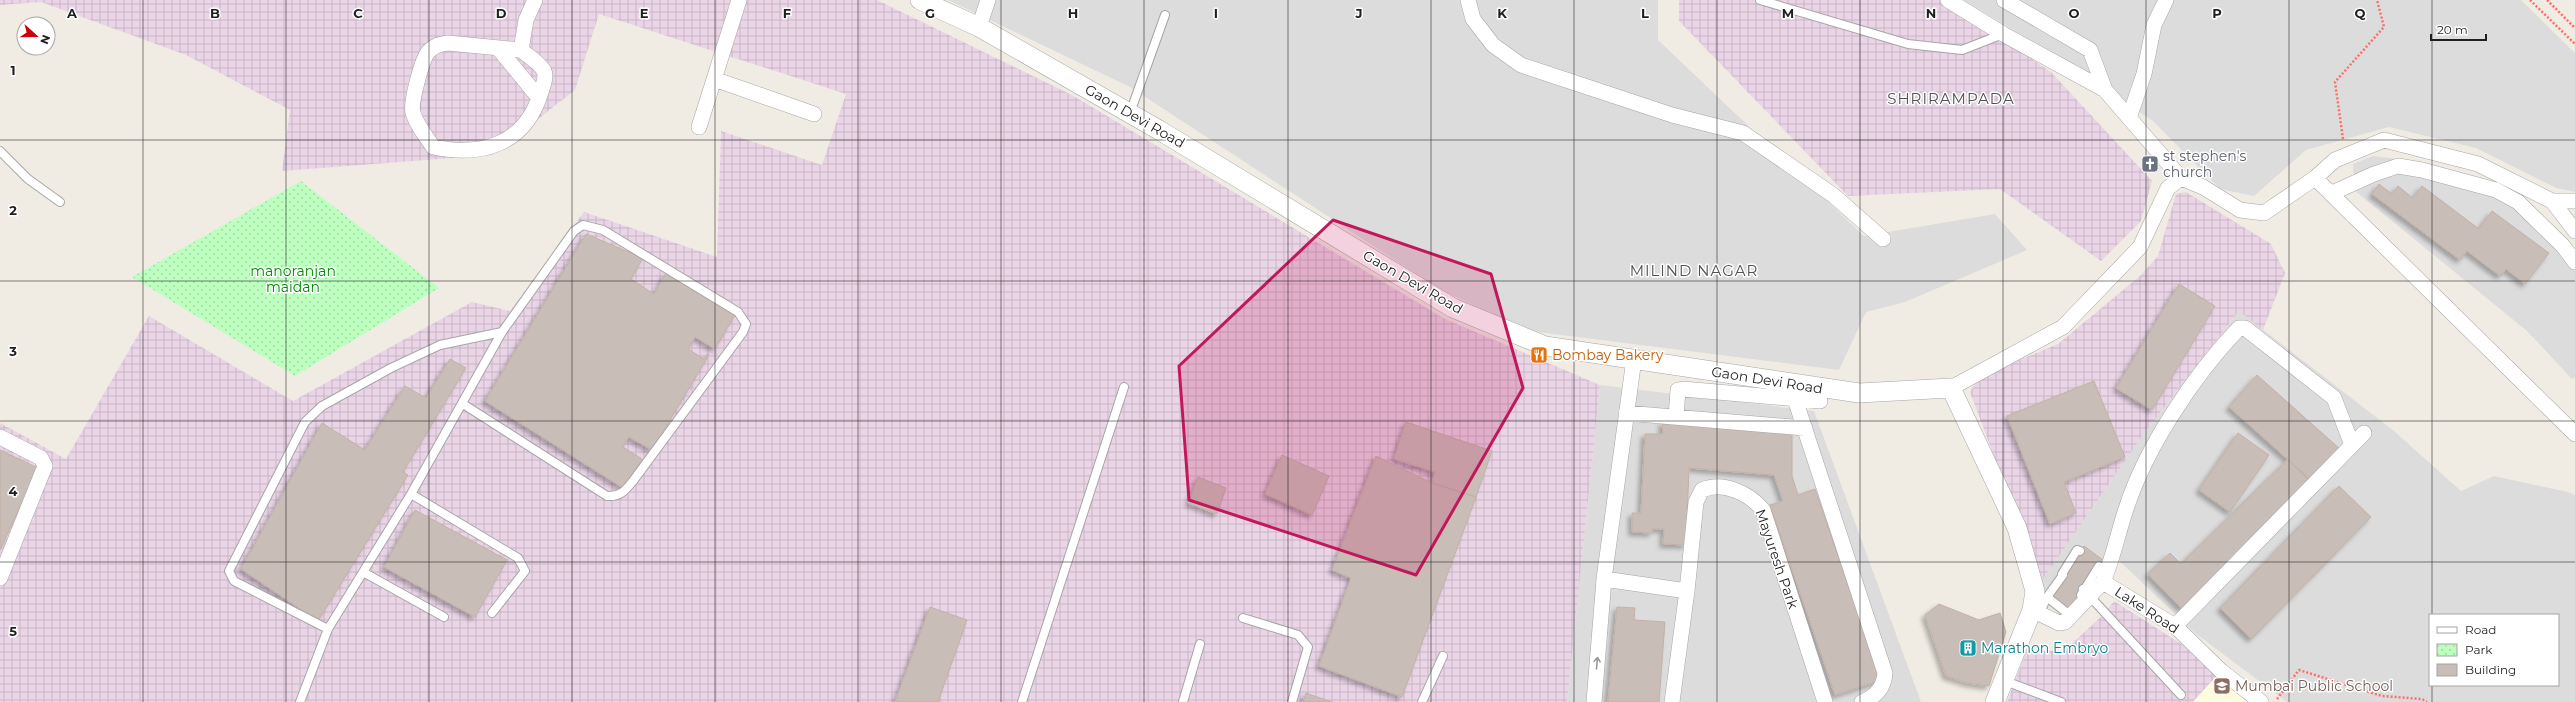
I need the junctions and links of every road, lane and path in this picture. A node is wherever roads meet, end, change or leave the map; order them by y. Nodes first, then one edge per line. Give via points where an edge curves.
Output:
1 (535, 0) edge
2 (738, 0) edge
3 (920, 0) edge
4 (988, 0) edge
5 (1468, 0) edge
6 (1760, 0) edge
7 (1948, 0) edge
8 (2004, 0) edge
9 (2166, 0) edge
10 (2377, 0) edge
11 (2530, 0) edge
12 (2547, 0) edge
13 (1165, 15) dead end
14 (979, 27) junction
15 (2575, 28) edge
16 (2003, 34) junction
17 (2575, 44) edge
18 (498, 48) junction
19 (521, 50) junction
20 (714, 79) junction
21 (2105, 90) junction
22 (539, 98) junction
23 (1130, 113) junction
24 (814, 114) dead end
25 (2129, 118) junction
26 (699, 127) dead end
27 (0, 151) edge
28 (2346, 156) junction
29 (2181, 178) junction
30 (2315, 178) junction
31 (2332, 193) junction
32 (2552, 201) junction
33 (2575, 201) edge
34 (60, 202) dead end
35 (2575, 231) edge
36 (1883, 239) dead end
37 (2575, 262) edge
38 (502, 332) junction
39 (1634, 359) junction
40 (1124, 387) dead end
41 (1951, 388) junction
42 (1793, 392) junction
43 (1820, 401) dead end
44 (464, 404) junction
45 (1626, 413) junction
46 (1676, 417) junction
47 (1805, 428) junction
48 (2364, 433) dead end
49 (2575, 434) edge
50 (0, 437) edge
51 (2352, 445) junction
52 (411, 494) junction
53 (2080, 551) dead end
54 (2099, 566) dead end
55 (363, 572) junction
56 (0, 578) edge
57 (1604, 579) junction
58 (2103, 582) junction
59 (1688, 591) junction
60 (2086, 592) junction
61 (2047, 597) junction
62 (2035, 612) junction
63 (492, 613) dead end
64 (2069, 614) junction
65 (444, 617) dead end
66 (1243, 618) dead end
67 (2175, 626) junction
68 (328, 629) junction
69 (1200, 644) dead end
70 (1443, 656) dead end
71 (2004, 681) junction
72 (2181, 695) dead end
73 (300, 702) edge
74 (1022, 702) edge
75 (1183, 702) edge
76 (1292, 702) edge
77 (1422, 702) edge
78 (1594, 702) edge
79 (1672, 702) edge
80 (1825, 702) edge
81 (1862, 702) edge
82 (1995, 702) edge
83 (2060, 702) edge
84 (2261, 702) edge
85 (2274, 702) edge
86 (2427, 702) edge

1 - 19 street via 526,20
2 - 20 street
3 - 14 street, Gaon Devi Road
4 - 14 street
5 - 36 street via 1473,19 1493,45 1521,65 1672,115 1743,133 1833,195
6 - 16 lane via 1908,44 1962,50
7 - 16 street
8 - 21 street via 2090,50
9 - 25 street via 2154,25 2144,74
10 - 28 path via 2384,27 2335,82
11 - 17 path
12 - 15 path
13 - 23 lane
14 - 23 street, Gaon Devi Road
16 - 21 street
18 - 19 street
18 - 22 street
18 - 22 street via 448,43 439,44 428,52 414,92 412,111 419,127 433,147 456,151 491,148 502,143 529,119
19 - 22 street via 546,76
20 - 24 street
20 - 26 street
21 - 25 street
23 - 39 street, Gaon Devi Road via 1453,308 1545,346
25 - 29 street
27 - 34 lane via 28,179
28 - 30 street via 2335,160
28 - 32 street via 2384,140 2478,164
29 - 30 street via 2203,187 2240,210 2264,213
29 - 41 street, Gaon Devi Road via 2168,188 2140,247 2063,327
30 - 31 street
31 - 37 street via 2398,166 2496,190 2518,202
31 - 49 street
32 - 33 street
32 - 35 street
38 - 44 lane
38 - 44 lane via 574,231 583,225 603,230 738,312 746,324 743,332 633,481 623,493 615,497 607,496
38 - 68 lane via 440,345 391,368 322,406 305,422 229,571 234,581
39 - 42 street, Gaon Devi Road
39 - 45 street
40 - 74 lane
41 - 42 street, Gaon Devi Road via 1859,393
41 - 62 street via 2017,528 2035,591
42 - 43 street
42 - 46 street via 1683,388 1678,390
42 - 47 street
44 - 52 lane
45 - 46 street
45 - 57 street
46 - 47 street
47 - 81 street via 1885,673 1885,682 1880,690
48 - 51 street
50 - 56 street via 41,458 45,466
51 - 58 street via 2334,398 2245,328 2239,328 2197,380 2154,443 2126,508 2117,546
51 - 67 street
52 - 55 lane
52 - 63 lane via 524,564 526,571
53 - 61 lane via 2078,550
54 - 60 lane
55 - 65 lane
55 - 68 lane
57 - 59 street
78 -> 57 street
58 - 60 street, Lake Road
58 - 67 street, Lake Road
59 - 79 street, Mayuresh Park
59 - 80 street, Mayuresh Park via 1696,502 1702,490 1712,486 1745,494 1763,510
60 - 64 street, Lake Road
60 - 72 lane
61 - 62 lane
61 - 64 lane
62 - 64 street, Lake Road via 2059,623 2065,622
62 - 71 street
66 - 76 lane via 1298,635 1308,647
67 - 84 street, Lake Road via 2221,672
68 - 73 lane
69 - 75 lane
70 - 77 lane
71 - 82 street
71 - 83 lane
85 - 86 path via 2299,670 2382,696 2422,699

